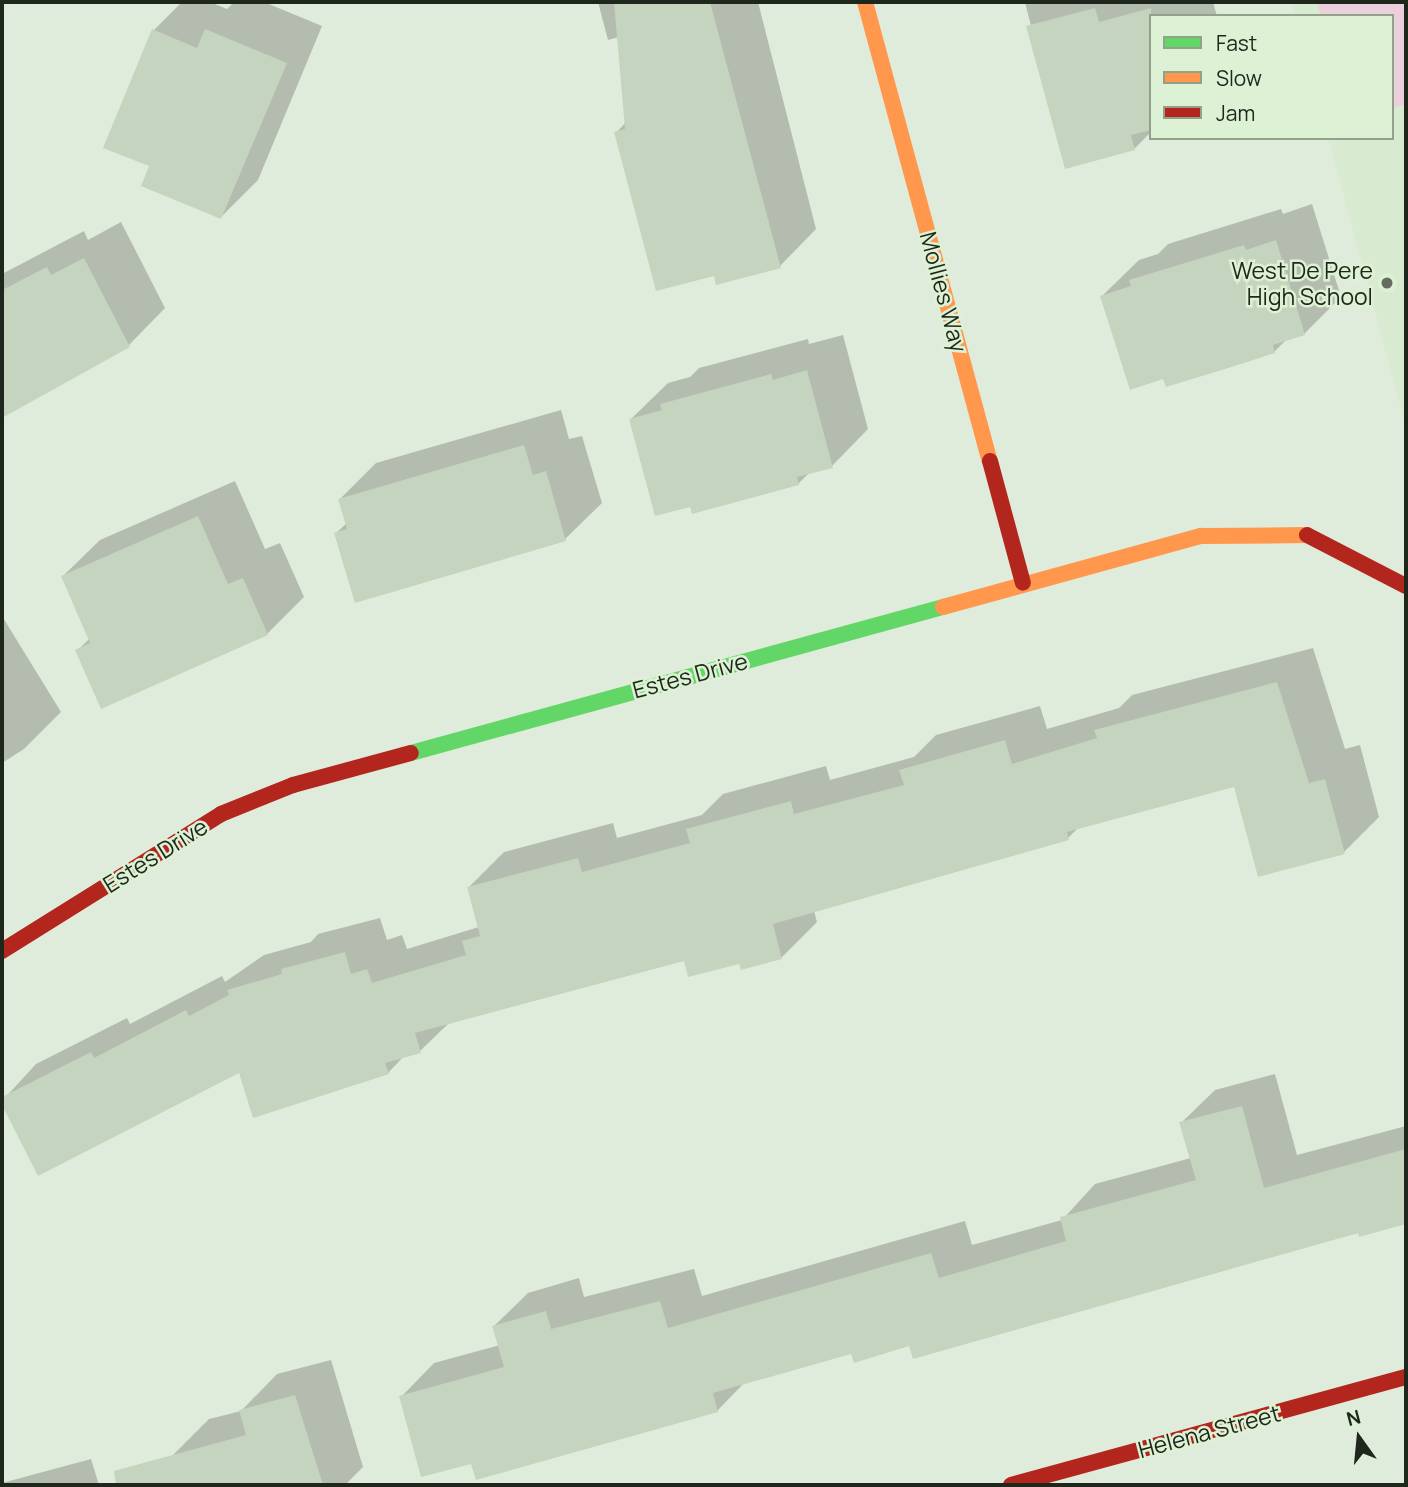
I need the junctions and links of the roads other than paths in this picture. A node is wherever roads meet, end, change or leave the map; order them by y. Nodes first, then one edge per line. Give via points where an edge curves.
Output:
1 (864, 2) edge
2 (1023, 583) junction
3 (1406, 586) edge
4 (2, 951) edge
5 (1406, 1377) edge
6 (1011, 1485) edge

1 - 2 street, Mollies Way
2 - 3 street, Estes Drive via 1201,536 1303,533
2 - 4 street, Estes Drive via 293,785 221,814
5 - 6 street, Helena Street

